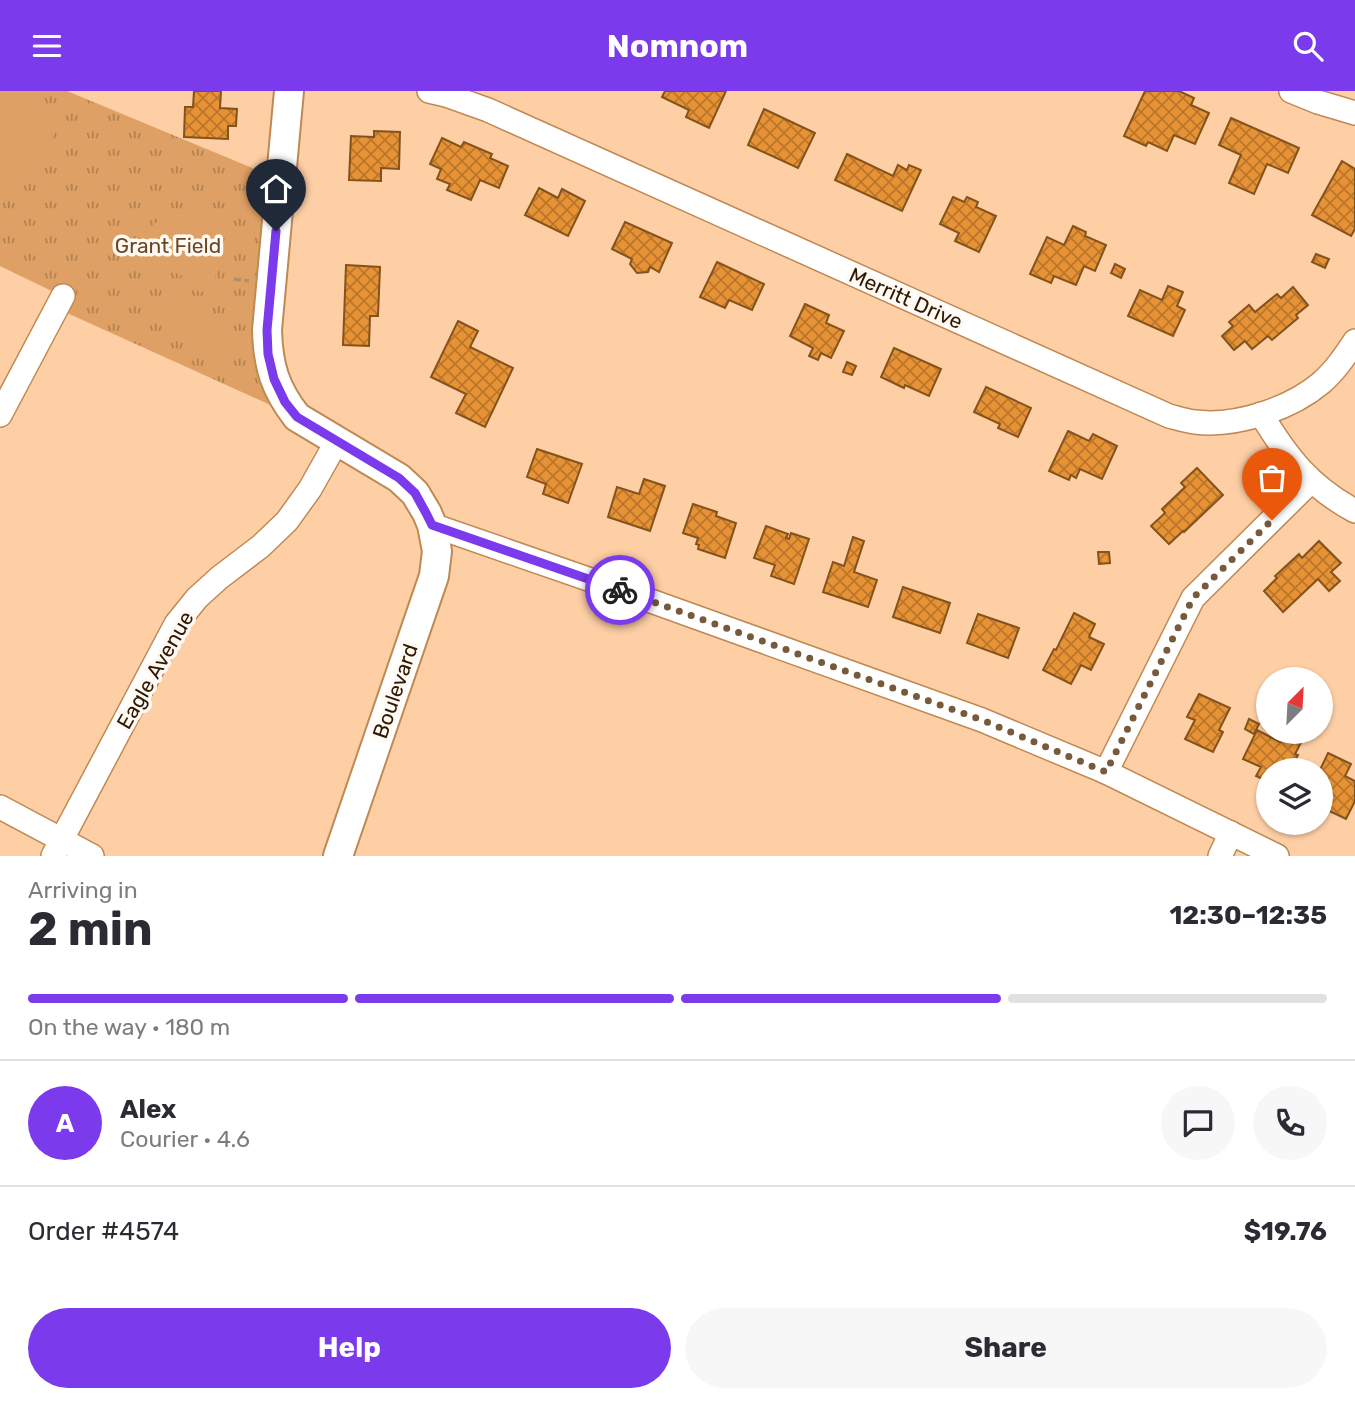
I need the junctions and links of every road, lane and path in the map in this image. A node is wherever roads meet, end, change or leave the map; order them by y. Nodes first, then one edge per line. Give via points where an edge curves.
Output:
1 (289, 91) edge
2 (429, 91) edge
3 (1291, 91) edge
4 (1355, 113) edge
5 (63, 296) dead end
6 (1355, 341) edge
7 (1261, 414) junction
8 (0, 415) edge
9 (337, 441) junction
10 (1311, 481) junction
11 (1355, 511) edge
12 (432, 525) junction
13 (1106, 772) junction
14 (0, 807) edge
15 (1231, 833) junction
16 (57, 848) edge
17 (92, 856) edge
18 (338, 856) edge
19 (1220, 856) edge
20 (1277, 856) edge

1 - 9 street via 268,354 274,379 291,410
2 - 7 street, Merritt Drive via 488,110 1169,416 1225,422
3 - 4 street
5 - 8 street
6 - 7 street, Merritt Drive via 1321,383 1296,400
7 - 10 street
9 - 12 street via 399,478 415,493
9 - 16 street, Eagle Avenue via 286,521 197,598 176,624
10 - 11 street
10 - 13 street via 1193,598
12 - 13 street via 982,720
12 - 18 street, Boulevard via 434,576
13 - 15 street
14 - 16 street
15 - 19 street
15 - 20 street
16 - 17 street

